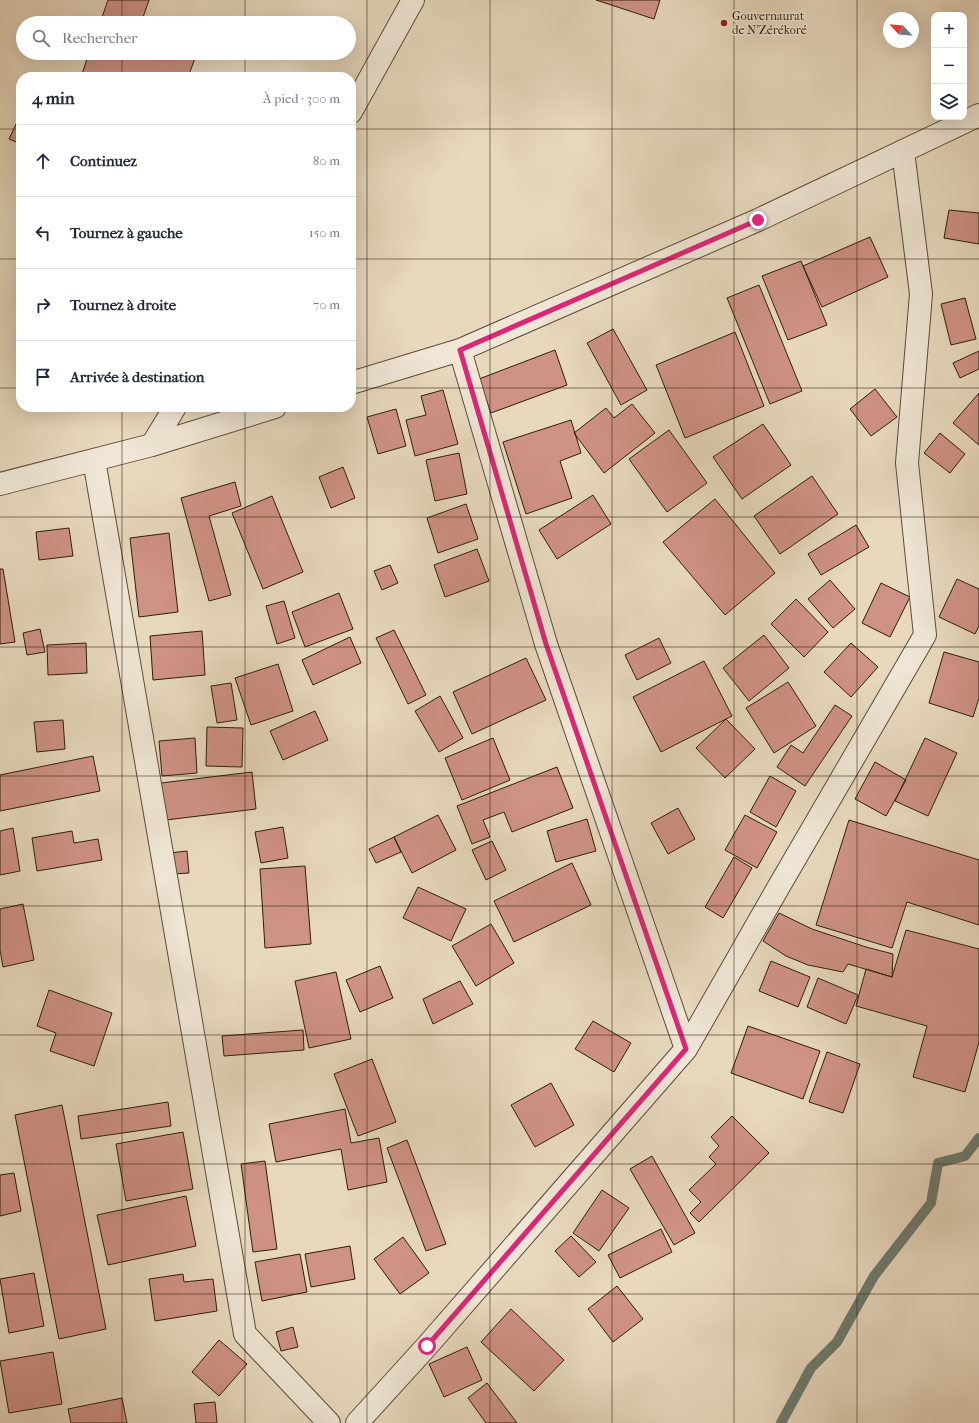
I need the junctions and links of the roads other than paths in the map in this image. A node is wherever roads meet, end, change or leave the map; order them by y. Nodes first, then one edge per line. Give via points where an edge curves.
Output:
1 (413, 0) edge
2 (356, 103) edge
3 (979, 115) edge
4 (903, 151) junction
5 (460, 350) junction
6 (356, 381) edge
7 (172, 412) edge
8 (259, 412) edge
9 (152, 445) junction
10 (94, 460) junction
11 (0, 484) edge
12 (686, 1049) junction
13 (330, 1423) edge
14 (358, 1423) edge

1 - 2 street
3 - 4 street
4 - 5 street via 758,220
4 - 12 street via 921,294 907,463 925,635
5 - 6 street
5 - 12 street via 546,644
7 - 9 street
8 - 9 street
9 - 10 street
10 - 11 street
10 - 13 street via 244,1334
12 - 14 street

